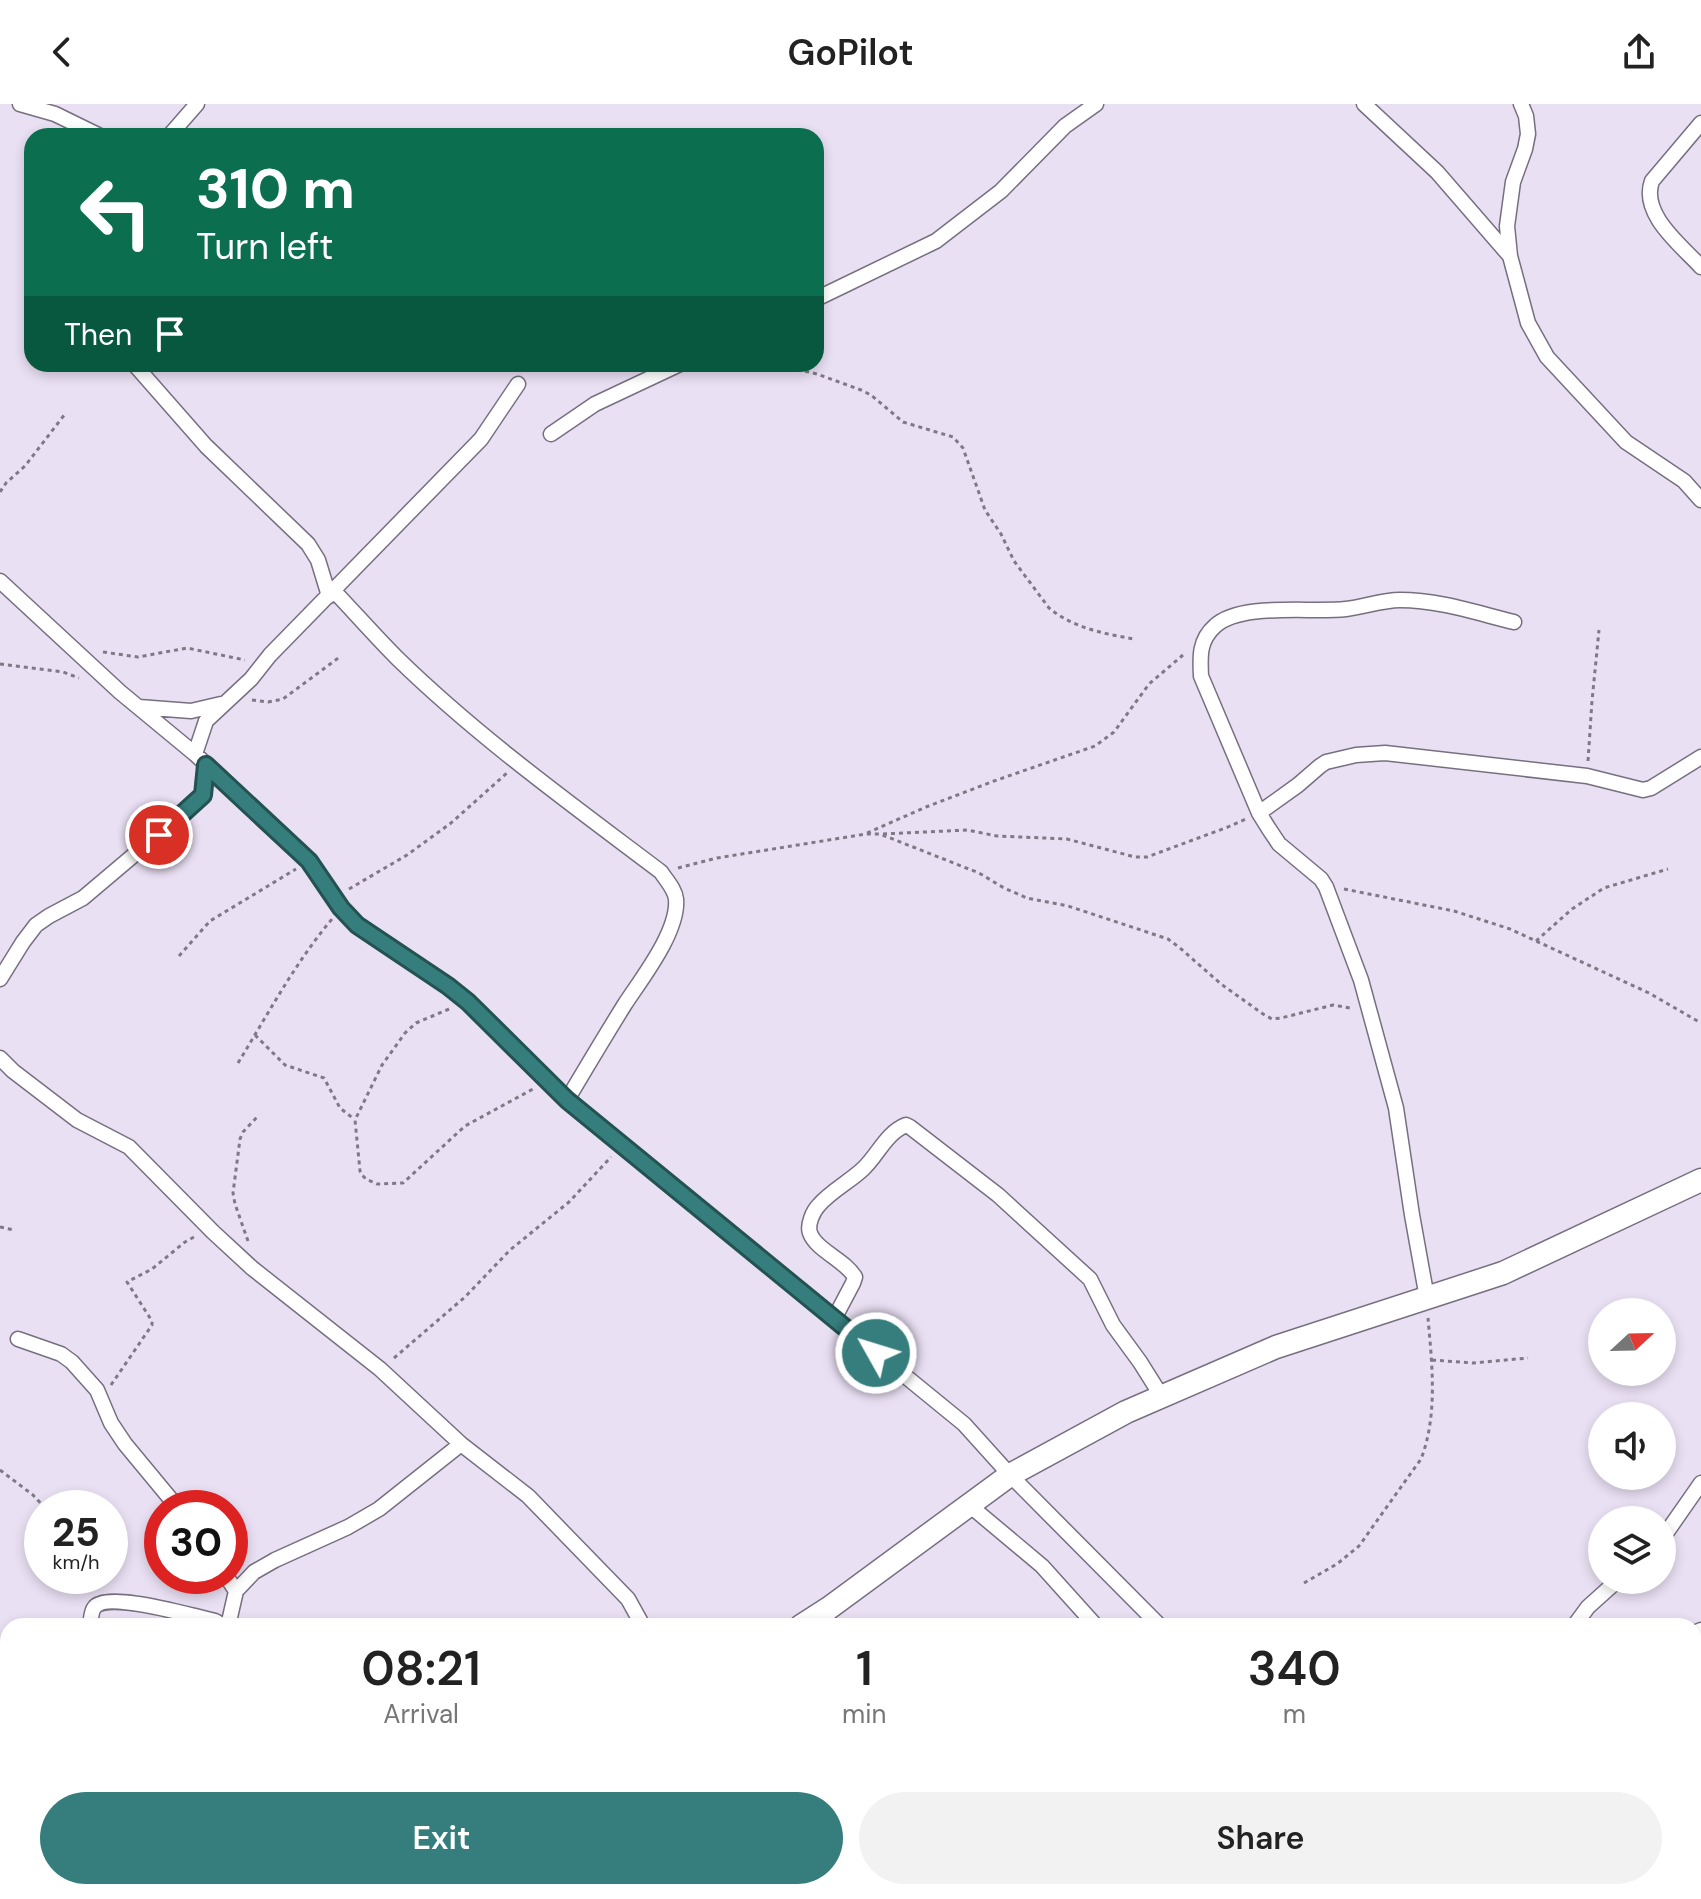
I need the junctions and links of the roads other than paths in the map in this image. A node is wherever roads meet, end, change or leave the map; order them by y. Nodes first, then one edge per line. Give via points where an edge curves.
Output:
1 (20, 104) edge
2 (197, 104) edge
3 (1096, 104) edge
4 (1364, 104) edge
5 (1521, 104) edge
6 (1701, 123) edge
7 (84, 128) edge
8 (176, 128) edge
9 (1510, 256) junction
10 (1701, 267) edge
11 (824, 295) edge
12 (141, 372) edge
13 (663, 372) edge
14 (518, 384) dead end
15 (551, 434) dead end
16 (1701, 500) edge
17 (0, 581) edge
18 (331, 594) junction
19 (1514, 622) dead end
20 (228, 700) junction
21 (139, 707) junction
22 (195, 754) junction
23 (1701, 757) edge
24 (206, 765) junction
25 (1259, 813) junction
26 (0, 979) edge
27 (0, 1058) edge
28 (567, 1100) junction
29 (1701, 1180) edge
30 (1427, 1298) junction
31 (834, 1319) junction
32 (18, 1339) dead end
33 (1162, 1397) junction
34 (461, 1444) junction
35 (1010, 1475) junction
36 (1701, 1483) edge
37 (163, 1490) edge
38 (968, 1504) junction
39 (1676, 1519) edge
40 (248, 1578) edge
41 (235, 1594) edge
42 (1602, 1594) edge
43 (91, 1618) edge
44 (203, 1618) edge
45 (228, 1618) edge
46 (639, 1618) edge
47 (813, 1618) edge
48 (1089, 1618) edge
49 (1152, 1618) edge
50 (1580, 1618) edge

1 - 7 street
2 - 8 street
3 - 11 street via 1065,126 1001,191 936,241
4 - 9 street via 1437,172
5 - 9 street via 1528,134 1513,182 1507,226
6 - 10 street via 1649,190 1659,221
9 - 16 street via 1528,323 1547,357 1626,442 1684,481
12 - 18 street via 206,446 308,544
13 - 15 street via 595,404
14 - 18 street via 481,439
17 - 21 street
18 - 20 street
18 - 28 street via 518,763 661,872 674,894 673,920 657,956
19 - 25 street via 1399,600 1347,609 1259,611 1212,627 1200,654 1201,676
20 - 21 street via 191,711
20 - 22 street via 206,721
21 - 22 street
22 - 24 street
23 - 25 street via 1647,789 1587,776 1385,753 1356,755 1320,766
24 - 26 street via 199,800 83,898 36,925
24 - 28 street via 309,861 357,925 468,1002
25 - 30 street via 1279,844 1326,887 1361,980 1396,1108
27 - 34 street via 77,1120 129,1147 252,1268 380,1369
28 - 31 street
29 - 30 street via 1503,1273
30 - 33 street via 1276,1347
31 - 33 street via 855,1277 817,1244 809,1223 817,1206 906,1125 998,1195 1090,1279 1113,1325
31 - 35 street via 964,1424
32 - 37 street via 61,1354 96,1388 111,1423
33 - 35 street
34 - 40 street via 379,1509
34 - 46 street via 528,1496 628,1599
35 - 38 street
35 - 49 street
36 - 39 street
38 - 47 street
38 - 48 street via 1042,1566
41 - 45 street
42 - 50 street
43 - 44 street via 96,1605 119,1601

